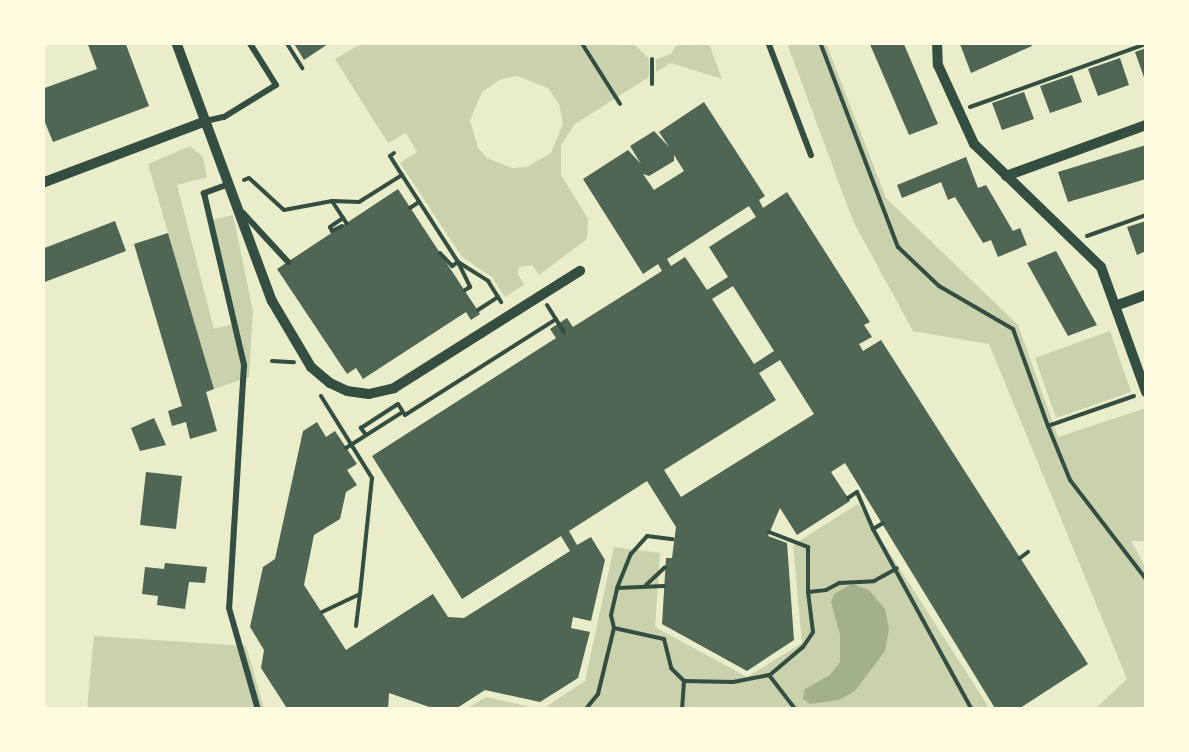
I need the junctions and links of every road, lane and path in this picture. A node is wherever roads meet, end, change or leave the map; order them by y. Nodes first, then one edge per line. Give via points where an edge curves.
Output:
1 (176, 42) edge
2 (250, 42) edge
3 (286, 42) edge
4 (581, 42) edge
5 (768, 42) edge
6 (820, 42) edge
7 (937, 42) edge
8 (1146, 44) edge
9 (652, 59) dead end
10 (302, 68) dead end
11 (652, 84) dead end
12 (620, 104) dead end
13 (956, 112) junction
14 (206, 121) junction
15 (1146, 125) edge
16 (394, 154) dead end
17 (811, 155) dead end
18 (402, 174) junction
19 (1006, 176) junction
20 (42, 183) edge
21 (230, 184) junction
22 (332, 201) junction
23 (419, 202) junction
24 (410, 208) dead end
25 (243, 214) junction
26 (1146, 215) edge
27 (344, 223) dead end
28 (1073, 241) junction
29 (440, 254) dead end
30 (288, 262) dead end
31 (458, 262) junction
32 (580, 271) dead end
33 (465, 290) dead end
34 (1146, 295) edge
35 (498, 297) junction
36 (503, 304) dead end
37 (1115, 306) junction
38 (478, 310) dead end
39 (556, 319) dead end
40 (272, 362) dead end
41 (303, 370) dead end
42 (1146, 392) edge
43 (320, 394) dead end
44 (1048, 426) junction
45 (349, 446) junction
46 (848, 498) dead end
47 (884, 523) dead end
48 (873, 529) junction
49 (769, 532) dead end
50 (673, 538) dead end
51 (1028, 552) dead end
52 (1020, 558) dead end
53 (666, 567) dead end
54 (897, 568) junction
55 (1146, 579) edge
56 (646, 585) junction
57 (664, 586) dead end
58 (617, 588) junction
59 (808, 592) junction
60 (360, 594) junction
61 (322, 612) dead end
62 (356, 626) dead end
63 (614, 628) junction
64 (770, 675) junction
65 (684, 681) junction
66 (258, 710) edge
67 (585, 710) edge
68 (682, 710) edge
69 (796, 710) edge
70 (972, 710) edge

1 - 14 street
2 - 14 lane via 276,84
3 - 10 path
4 - 12 path
5 - 17 lane
6 - 44 path via 898,247 939,286 1013,329
7 - 13 street via 938,66
8 - 13 path
9 - 11 path
13 - 19 street via 974,144
14 - 20 street
14 - 21 street
15 - 19 street
16 - 18 path
18 - 22 path via 359,202
18 - 23 path
19 - 28 street
21 - 22 path via 249,178 284,210
21 - 25 street
21 - 66 lane via 204,192 244,365 229,608
22 - 27 path
23 - 24 path
23 - 31 path
25 - 30 lane
25 - 32 street via 286,329 311,366 347,391 394,388
26 - 28 path
28 - 37 street via 1101,267
29 - 31 path via 452,266
31 - 33 path via 470,287
31 - 35 path via 488,280
34 - 37 street
35 - 36 path
35 - 38 path
37 - 42 street
39 - 45 path
40 - 41 path
42 - 44 path
43 - 45 path
44 - 55 path via 1070,480
45 - 60 path via 372,478
46 - 48 path via 857,492
47 - 48 path
48 - 54 path
49 - 59 path via 808,547
50 - 58 path via 648,536 631,554
51 - 52 path
53 - 56 path
54 - 59 path via 874,581
54 - 70 path
56 - 57 path
56 - 58 path
58 - 63 path
59 - 64 path via 813,632
60 - 61 path
60 - 62 path
63 - 65 path via 664,639 670,668
63 - 67 path via 598,694
64 - 65 path
64 - 69 path
65 - 68 path

